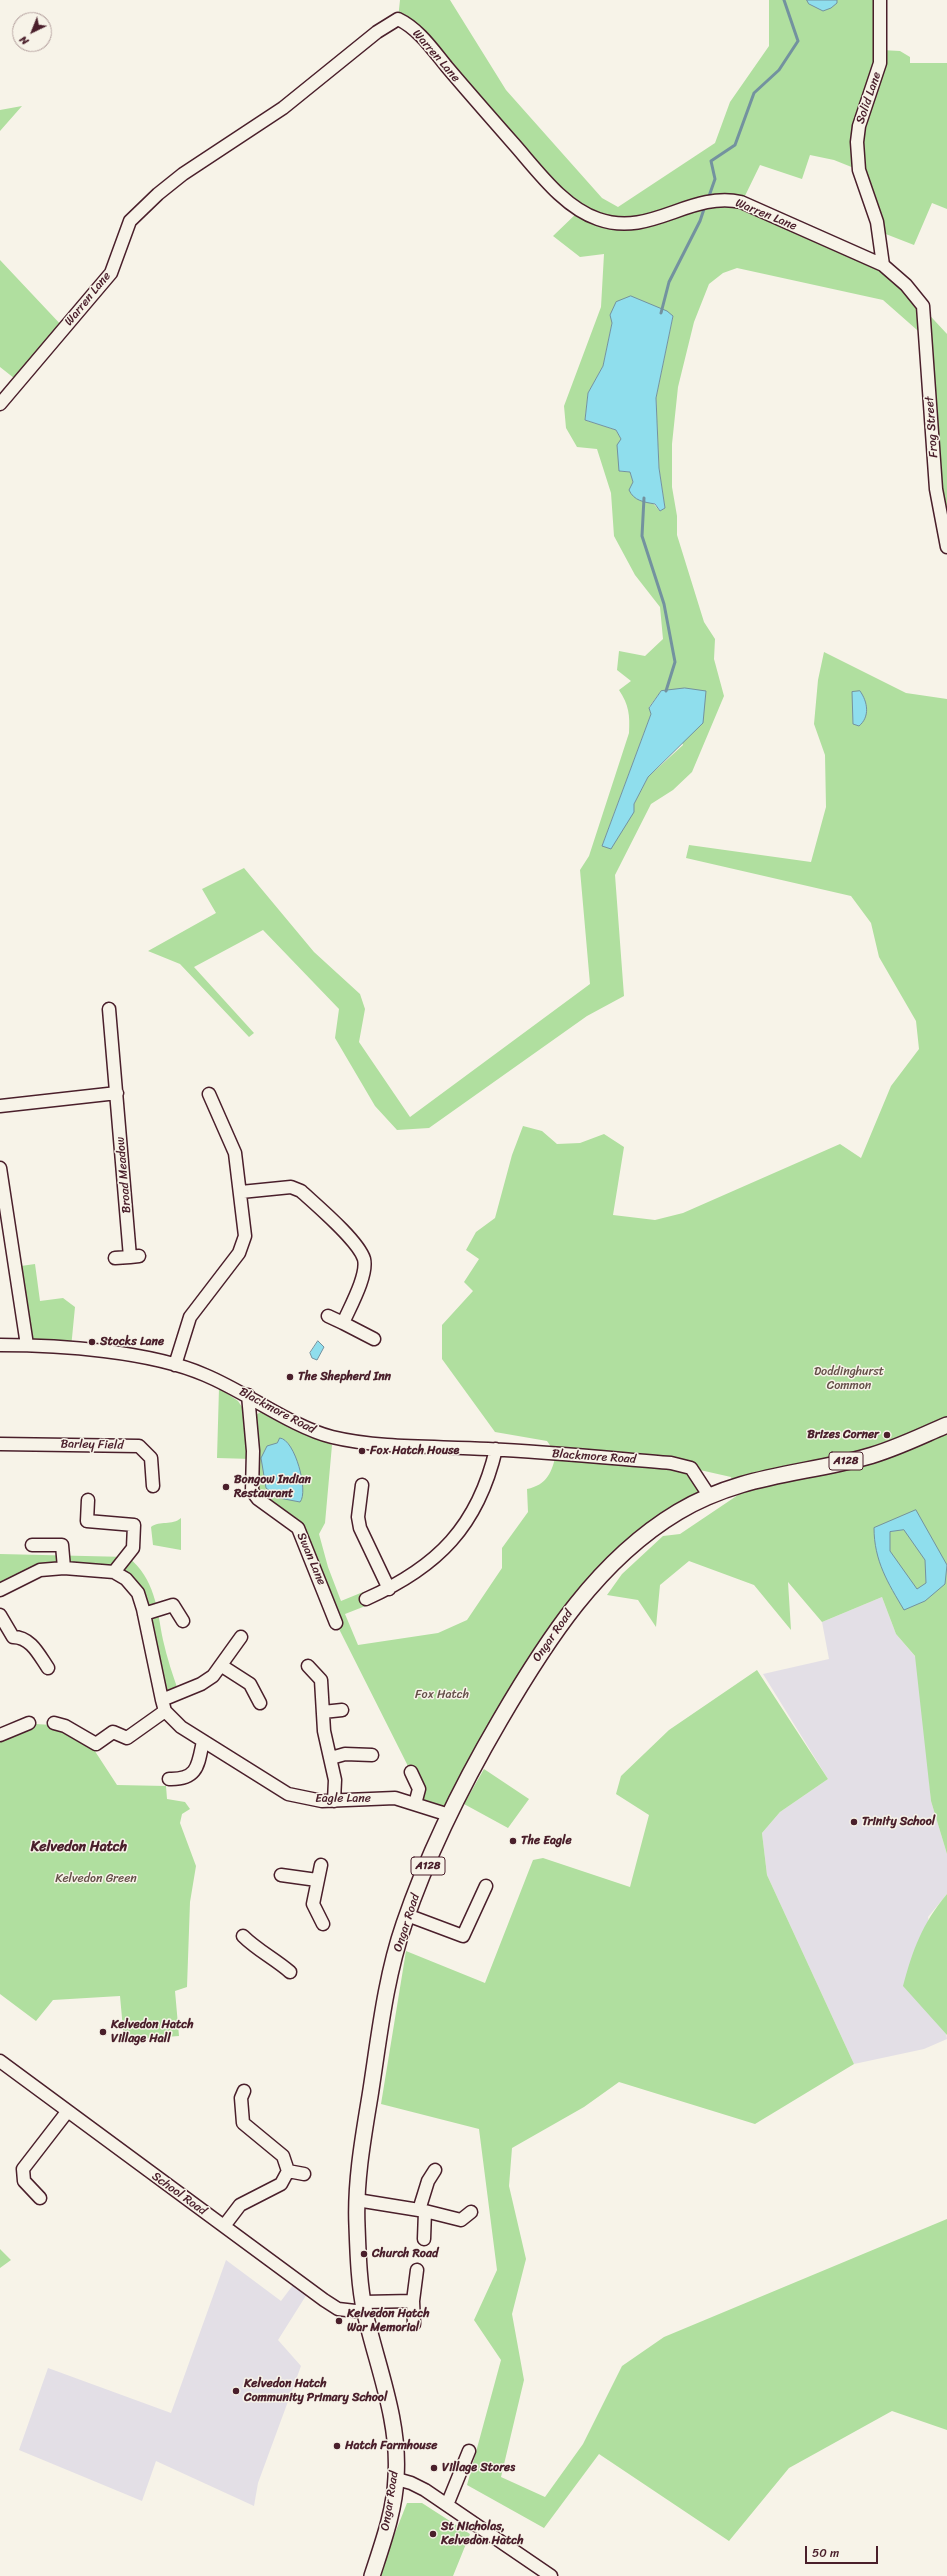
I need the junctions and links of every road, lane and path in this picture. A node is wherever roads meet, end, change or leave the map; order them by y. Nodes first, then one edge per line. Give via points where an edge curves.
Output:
1 (880, 0) edge
2 (883, 265) junction
3 (923, 306) joint
4 (0, 404) edge
5 (947, 547) edge
6 (109, 1009) dead end
7 (117, 1093) junction
8 (209, 1094) dead end
9 (0, 1106) edge
10 (0, 1168) edge
11 (241, 1192) junction
12 (115, 1258) dead end
13 (328, 1316) dead end
14 (343, 1323) junction
15 (374, 1339) dead end
16 (0, 1345) edge
17 (26, 1345) junction
18 (175, 1364) junction
19 (248, 1395) junction
20 (947, 1425) edge
21 (0, 1444) edge
22 (496, 1449) junction
23 (362, 1485) dead end
24 (153, 1486) dead end
25 (710, 1497) junction
26 (88, 1500) dead end
27 (32, 1545) dead end
28 (64, 1568) junction
29 (114, 1572) junction
30 (389, 1589) junction
31 (0, 1590) edge
32 (366, 1599) dead end
33 (0, 1614) edge
34 (145, 1619) junction
35 (183, 1621) dead end
36 (336, 1623) dead end
37 (240, 1638) dead end
38 (222, 1666) junction
39 (308, 1666) dead end
40 (48, 1668) dead end
41 (260, 1703) dead end
42 (164, 1705) junction
43 (342, 1710) dead end
44 (323, 1712) junction
45 (29, 1723) dead end
46 (54, 1723) dead end
47 (0, 1735) edge
48 (203, 1741) junction
49 (372, 1754) dead end
50 (331, 1758) junction
51 (411, 1772) dead end
52 (169, 1779) dead end
53 (334, 1801) junction
54 (416, 1804) junction
55 (448, 1815) junction
56 (321, 1865) dead end
57 (281, 1876) dead end
58 (317, 1880) junction
59 (486, 1886) dead end
60 (407, 1915) junction
61 (323, 1924) dead end
62 (243, 1936) dead end
63 (290, 1972) dead end
64 (0, 2061) edge
65 (244, 2091) dead end
66 (67, 2112) junction
67 (435, 2170) dead end
68 (288, 2171) junction
69 (304, 2174) dead end
70 (40, 2198) dead end
71 (357, 2200) junction
72 (422, 2210) junction
73 (471, 2212) dead end
74 (224, 2226) junction
75 (424, 2240) dead end
76 (417, 2270) dead end
77 (413, 2301) junction
78 (364, 2307) junction
79 (414, 2324) dead end
80 (469, 2452) dead end
81 (396, 2479) junction
82 (447, 2505) junction
83 (372, 2576) edge
84 (552, 2576) edge

1 - 2 street, Solid Lane via 880,63 859,126 857,142 859,170 877,222
2 - 3 street, Warren Lane via 906,285
2 - 4 street, Warren Lane via 741,202 725,199 698,203 651,221 631,224 598,219 579,211 526,157 421,36 398,19 377,32 283,108 183,174 148,203 130,221 111,273
3 - 5 street, Frog Street via 936,489
6 - 7 street, Broad Meadow
7 - 9 street
7 - 12 street, Broad Meadow via 135,1256
8 - 11 street via 235,1153
10 - 17 street
11 - 14 street via 291,1187 301,1191 352,1241 364,1259 363,1274
11 - 18 street via 245,1236 239,1253 190,1317
13 - 14 street
14 - 15 street
16 - 17 street, Blackmore Road
17 - 18 street, Blackmore Road via 78,1348
18 - 19 street, Blackmore Road via 204,1374
19 - 22 street, Blackmore Road via 314,1432 332,1437 362,1443
19 - 36 street, Swan Lane via 253,1451 252,1491 258,1499 298,1528
20 - 25 main road, Ongar Road / A128 via 868,1457 765,1477
21 - 24 street, Barley Field via 139,1446 151,1458
22 - 25 street, Blackmore Road via 671,1462 691,1468
22 - 30 street via 491,1473 479,1501 464,1526 418,1573
23 - 30 street via 358,1517 360,1528
25 - 55 main road, Ongar Road / A128 via 685,1508 652,1529 624,1552 575,1604 531,1668
26 - 29 street via 87,1521 134,1525 133,1548
27 - 28 street via 62,1545
28 - 29 street
28 - 31 street via 40,1570
29 - 34 street via 126,1579 138,1593
30 - 32 street
33 - 40 street via 13,1637 25,1639 38,1652
34 - 35 street via 173,1605
34 - 42 street
37 - 38 street
38 - 41 street via 250,1684
38 - 42 street via 202,1684
39 - 44 street via 321,1680
42 - 46 street via 127,1738 113,1732 96,1744 65,1726
42 - 48 street, Eagle Lane via 181,1727
43 - 44 street
44 - 50 street via 324,1731
45 - 47 street
48 - 52 street via 197,1767 191,1775 181,1779
48 - 53 street, Eagle Lane via 288,1794
49 - 50 street via 345,1754
50 - 53 street via 335,1780
51 - 54 street via 419,1789
53 - 54 street, Eagle Lane via 395,1798
54 - 55 street, Eagle Lane
55 - 60 main road, Ongar Road / A128
56 - 58 street
57 - 58 street
58 - 61 street via 313,1904
59 - 60 street via 463,1936
60 - 71 main road, Ongar Road / A128 via 386,1996 362,2142
62 - 63 street via 252,1946 275,1959
64 - 66 street, School Road
65 - 68 street via 241,2098 243,2123 283,2156
66 - 70 street via 23,2169 24,2181
66 - 74 street, School Road
67 - 72 street via 428,2181
68 - 69 street
68 - 74 street via 281,2184 246,2200
71 - 72 street
71 - 78 main road, Ongar Road / A128
72 - 73 street via 461,2220
72 - 75 street
74 - 78 street, School Road via 338,2309
76 - 77 street
77 - 78 street, School Road
77 - 79 street
78 - 81 main road, Ongar Road / A128 via 390,2416
80 - 82 street
81 - 82 street via 411,2482
81 - 83 main road, Ongar Road / A128 via 384,2540
82 - 84 street

